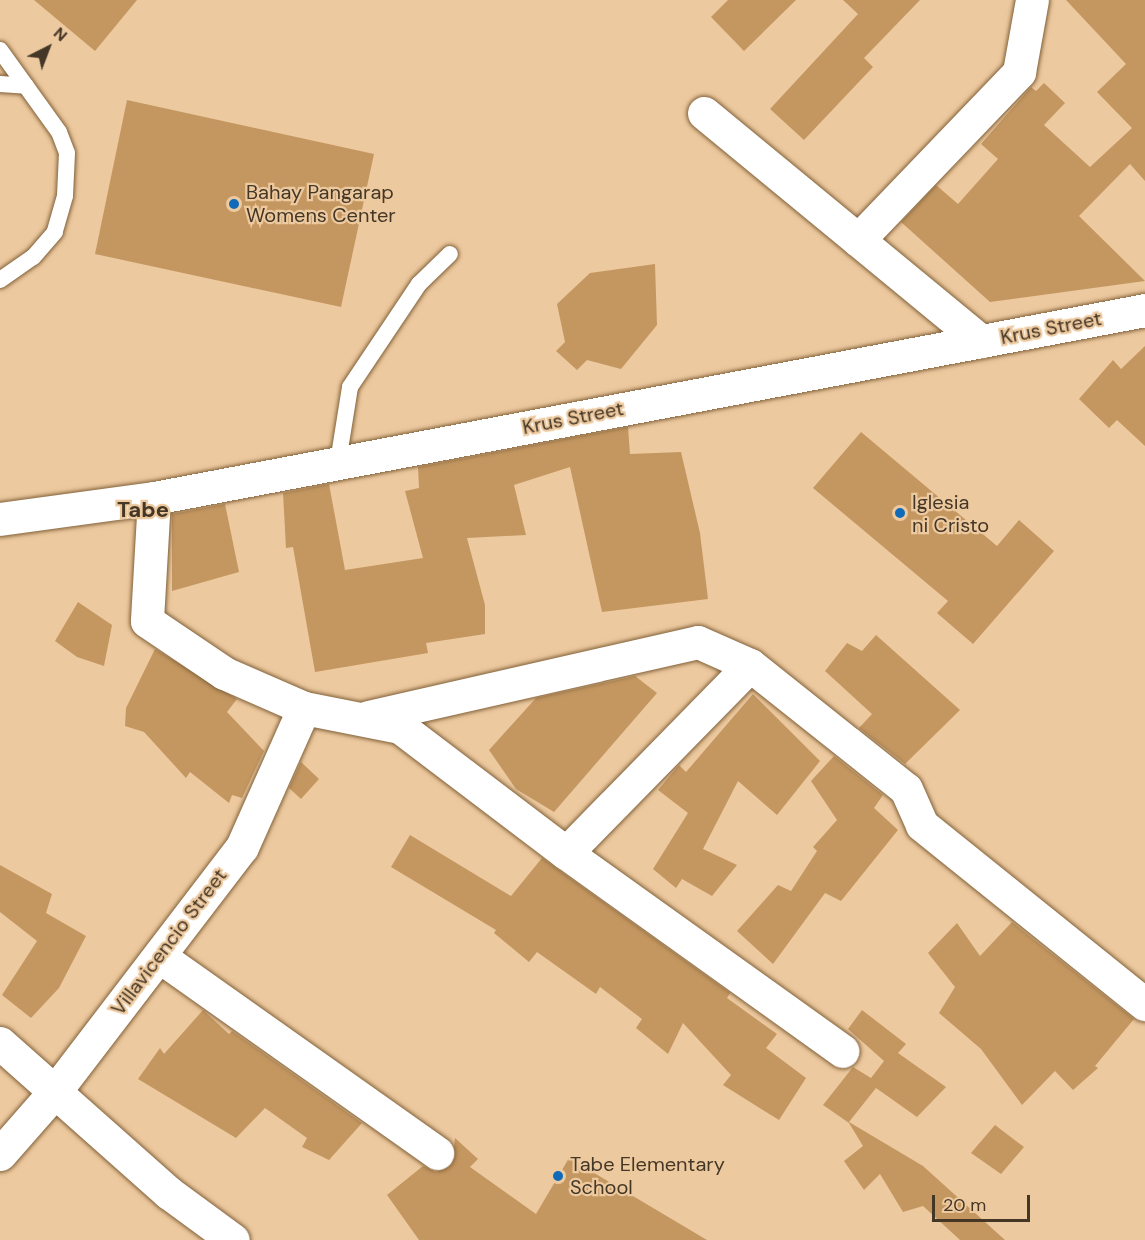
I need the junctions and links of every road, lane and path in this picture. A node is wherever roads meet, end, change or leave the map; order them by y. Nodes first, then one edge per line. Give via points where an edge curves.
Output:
1 (1032, 0) edge
2 (0, 50) edge
3 (0, 84) edge
4 (26, 86) junction
5 (704, 113) dead end
6 (858, 240) junction
7 (450, 254) dead end
8 (0, 280) edge
9 (1145, 310) edge
10 (981, 341) junction
11 (338, 462) junction
12 (154, 498) junction
13 (0, 519) edge
14 (750, 665) junction
15 (304, 708) junction
16 (360, 719) junction
17 (566, 854) junction
18 (159, 956) junction
19 (1145, 1004) edge
20 (0, 1043) edge
21 (843, 1051) dead end
22 (53, 1094) junction
23 (437, 1153) dead end
24 (0, 1154) edge
25 (233, 1240) edge

1 - 6 street via 1019,72
2 - 4 lane
3 - 4 lane
4 - 8 lane via 59,132 67,153 65,196 55,231 33,256
5 - 6 street
6 - 10 street
7 - 11 lane via 419,284 350,387
9 - 10 street, Krus Street
10 - 11 street, Krus Street
11 - 12 street, Krus Street
12 - 13 street, Krus Street
12 - 15 street via 147,621 224,673
14 - 16 street via 698,642
14 - 17 street
14 - 19 street via 906,789 922,825
15 - 16 street
15 - 18 street, Villavicencio Street via 242,846
16 - 17 street via 400,727
17 - 21 street
18 - 22 street, Villavicencio Street
18 - 23 street
20 - 22 street
22 - 24 street, Villavicencio Street
22 - 25 street via 169,1193

